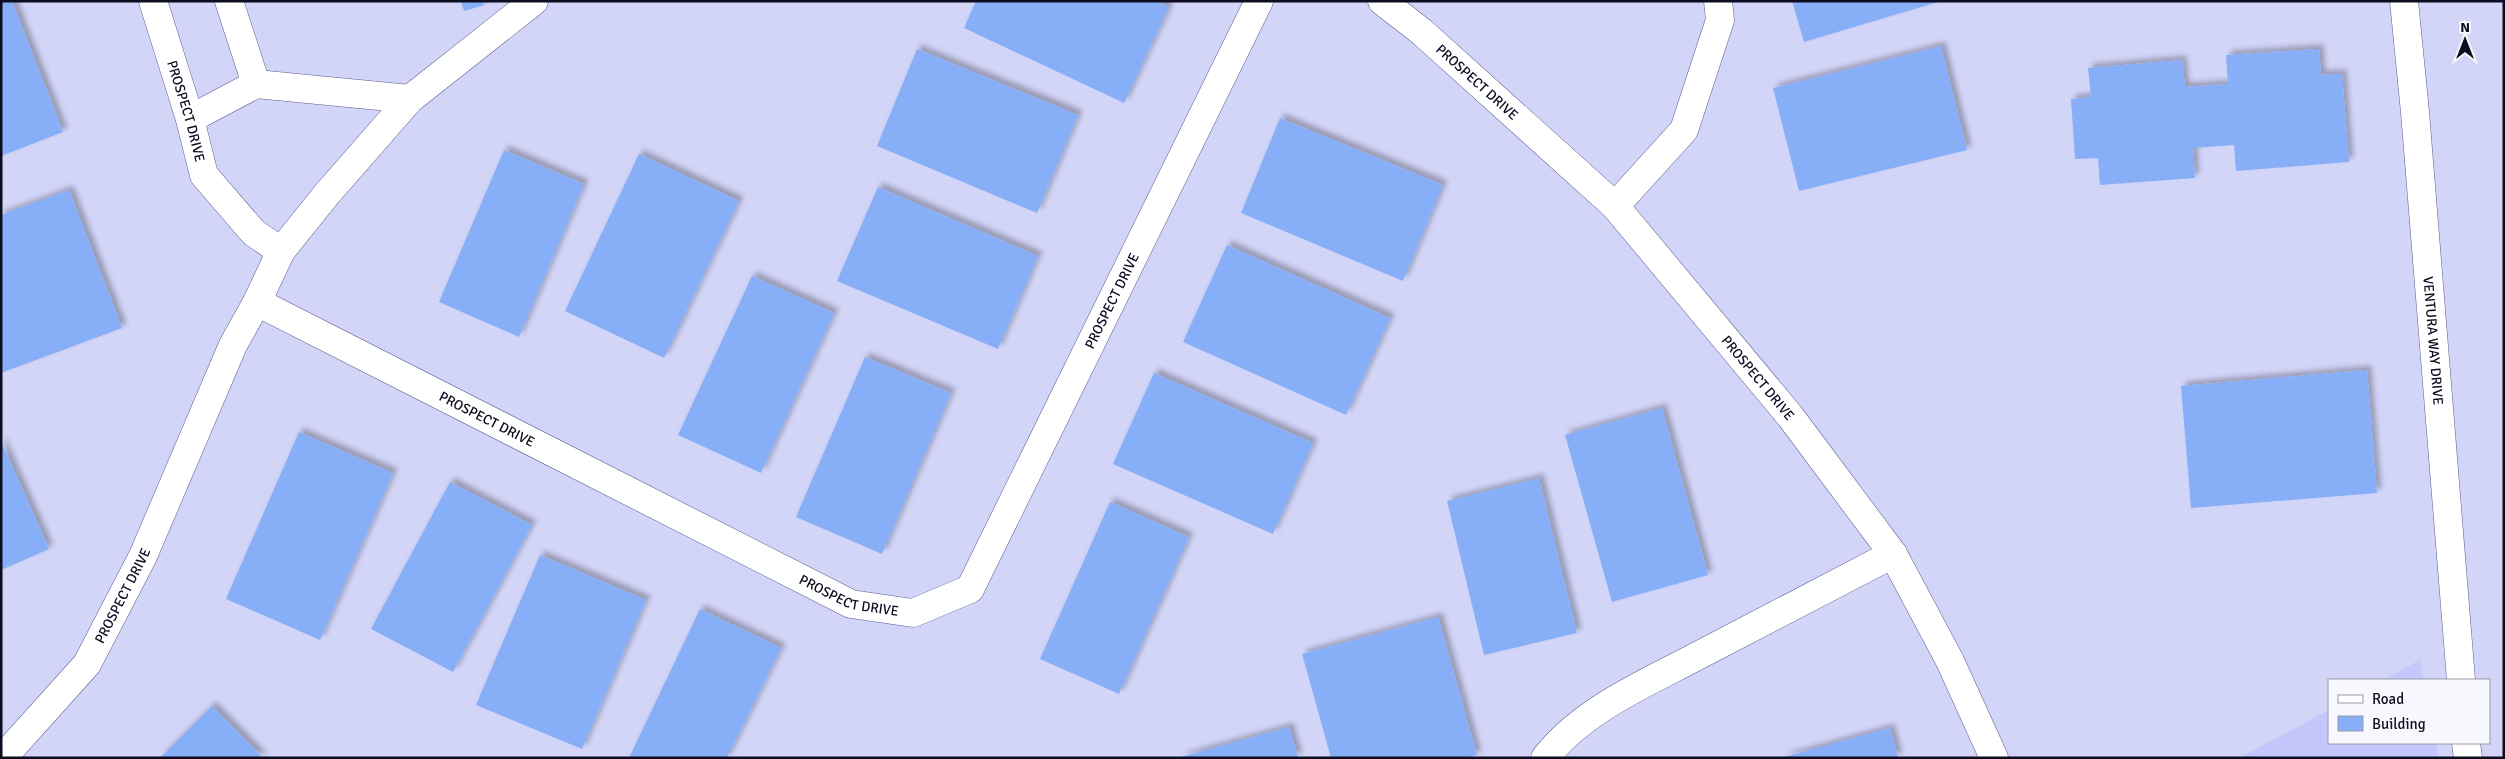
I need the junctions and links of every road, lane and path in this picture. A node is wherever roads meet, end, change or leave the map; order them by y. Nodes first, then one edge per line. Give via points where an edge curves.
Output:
1 (152, 1) edge
2 (229, 1) edge
3 (534, 1) edge
4 (1259, 1) edge
5 (1382, 1) edge
6 (1718, 1) edge
7 (2404, 1) edge
8 (256, 84) junction
9 (410, 99) junction
10 (190, 119) junction
11 (1615, 206) junction
12 (281, 251) junction
13 (257, 302) junction
14 (1892, 554) junction
15 (2461, 679) edge
16 (2466, 744) edge
17 (1, 757) edge
18 (1545, 758) edge
19 (1994, 758) edge
20 (2468, 758) edge

1 - 10 street, PROSPECT DRIVE
2 - 8 street
3 - 9 street, PROSPECT DRIVE
4 - 13 street, PROSPECT DRIVE via 970,589 913,613 851,604
5 - 11 street, PROSPECT DRIVE via 1422,32
6 - 11 street via 1720,20 1684,130
7 - 15 street, VENTURA WAY DRIVE
8 - 9 street
8 - 10 street
9 - 12 street, PROSPECT DRIVE
10 - 12 street, PROSPECT DRIVE via 204,175 254,233
11 - 14 street, PROSPECT DRIVE via 1790,416
12 - 13 street, PROSPECT DRIVE
13 - 17 street, PROSPECT DRIVE via 233,345 143,556 87,664
14 - 18 street via 1641,686 1587,718 1555,744
14 - 19 street, PROSPECT DRIVE via 1950,661
16 - 20 street

